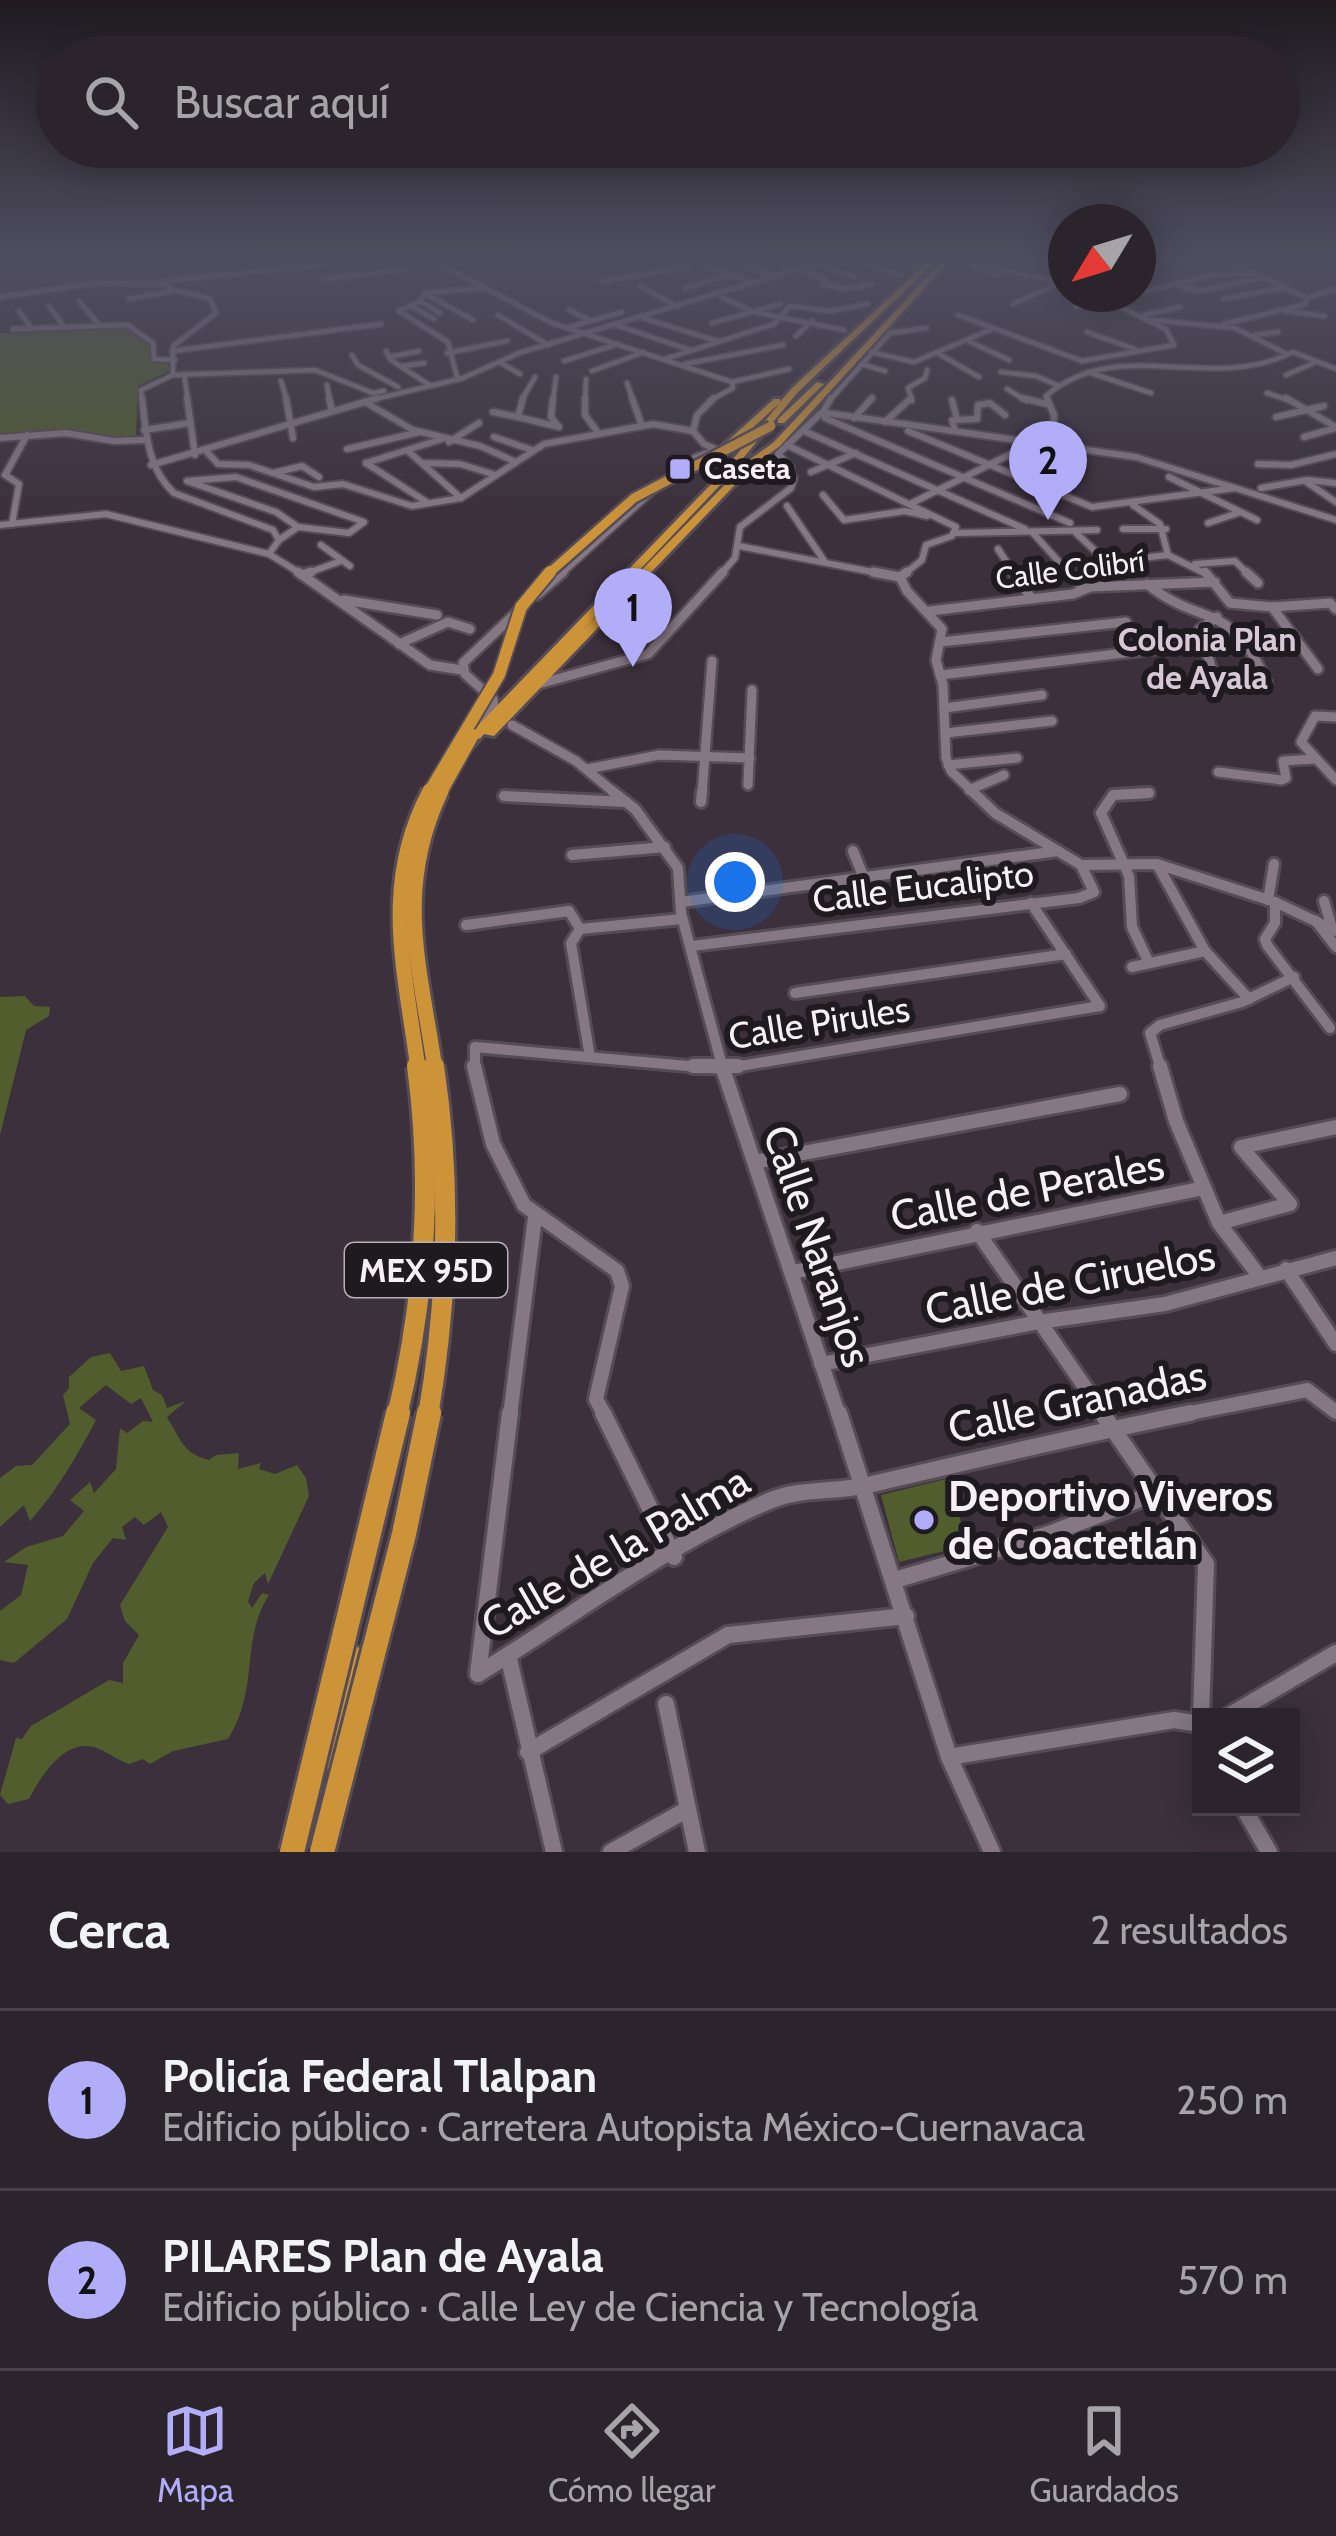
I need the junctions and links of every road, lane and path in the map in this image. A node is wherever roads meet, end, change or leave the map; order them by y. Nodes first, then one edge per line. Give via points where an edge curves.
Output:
1 (153, 347) edge
2 (175, 347) edge
3 (229, 347) edge
4 (446, 347) edge
5 (475, 347) edge
6 (541, 347) edge
7 (609, 347) edge
8 (630, 347) edge
9 (683, 347) edge
10 (703, 347) edge
11 (770, 347) edge
12 (842, 347) edge
13 (854, 347) edge
14 (855, 347) edge
15 (864, 347) edge
16 (952, 347) edge
17 (982, 347) edge
18 (1046, 347) edge
19 (1129, 347) edge
20 (1169, 347) edge
21 (1276, 347) edge
22 (874, 349) joint
23 (1136, 350) junction
24 (419, 351) dead end
25 (693, 351) junction
26 (644, 352) junction
27 (447, 353) junction
28 (1285, 353) junction
29 (939, 354) junction
30 (352, 355) dead end
31 (174, 356) junction
32 (665, 359) junction
33 (1009, 360) dead end
34 (564, 361) dead end
35 (1082, 361) junction
36 (498, 362) junction
37 (1316, 362) junction
38 (424, 363) dead end
39 (681, 364) junction
40 (861, 364) junction
41 (403, 366) junction
42 (1336, 369) edge
43 (927, 370) dead end
44 (885, 371) dead end
45 (1001, 371) dead end
46 (1084, 371) junction
47 (830, 372) junction
48 (173, 374) junction
49 (184, 374) junction
50 (520, 374) dead end
51 (456, 375) junction
52 (811, 375) junction
53 (1286, 375) dead end
54 (536, 377) dead end
55 (556, 377) dead end
56 (979, 377) dead end
57 (281, 381) dead end
58 (732, 382) junction
59 (627, 383) dead end
60 (430, 384) junction
61 (327, 385) dead end
62 (1057, 385) junction
63 (795, 386) junction
64 (398, 387) junction
65 (1006, 389) dead end
66 (1151, 393) dead end
67 (1267, 393) dead end
68 (981, 396) dead end
69 (872, 398) dead end
70 (952, 400) dead end
71 (363, 401) junction
72 (990, 403) junction
73 (1047, 404) junction
74 (1324, 406) dead end
75 (332, 411) junction
76 (1303, 411) junction
77 (493, 412) dead end
78 (821, 414) junction
79 (1005, 415) dead end
80 (518, 417) junction
81 (854, 418) junction
82 (1276, 418) dead end
83 (957, 419) junction
84 (884, 422) junction
85 (190, 423) junction
86 (479, 423) dead end
87 (294, 424) junction
88 (642, 426) junction
89 (559, 427) junction
90 (910, 428) junction
91 (1336, 428) edge
92 (804, 430) junction
93 (955, 430) junction
94 (693, 431) junction
95 (421, 432) junction
96 (599, 434) junction
97 (27, 435) junction
98 (144, 435) junction
99 (1304, 436) dead end
100 (494, 437) dead end
101 (0, 438) edge
102 (567, 438) junction
103 (293, 439) dead end
104 (446, 441) junction
105 (882, 442) junction
106 (1053, 442) junction
107 (704, 444) junction
108 (749, 445) junction
109 (787, 446) junction
110 (347, 449) dead end
111 (532, 450) junction
112 (720, 451) junction
113 (207, 452) junction
114 (408, 452) junction
115 (856, 453) junction
116 (1336, 454) edge
117 (195, 455) junction
118 (15, 457) junction
119 (697, 457) junction
120 (0, 458) edge
121 (773, 460) tunnel mouth
122 (516, 462) junction
123 (422, 463) junction
124 (988, 464) junction
125 (1258, 464) dead end
126 (151, 465) junction
127 (831, 465) junction
128 (1291, 465) junction
129 (785, 469) junction
130 (811, 472) dead end
131 (269, 473) junction
132 (1062, 473) dead end
133 (496, 475) junction
134 (1328, 475) dead end
135 (962, 476) junction
136 (319, 477) dead end
137 (1169, 477) dead end
138 (3, 478) edge
139 (1306, 481) junction
140 (1336, 483) edge
141 (1261, 488) dead end
142 (938, 489) junction
143 (1238, 489) junction
144 (1202, 494) junction
145 (823, 495) dead end
146 (17, 498) junction
147 (461, 498) junction
148 (0, 500) edge
149 (912, 502) junction
150 (1336, 502) edge
151 (428, 503) junction
152 (1130, 504) junction
153 (787, 506) dead end
154 (1238, 512) junction
155 (942, 517) junction
156 (1257, 520) dead end
157 (1336, 520) edge
158 (1070, 523) dead end
159 (1208, 523) dead end
160 (12, 524) junction
161 (0, 525) edge
162 (298, 526) junction
163 (1123, 529) dead end
164 (1166, 529) junction
165 (1029, 530) junction
166 (1097, 530) dead end
167 (956, 532) junction
168 (1076, 532) junction
169 (279, 540) junction
170 (321, 545) dead end
171 (739, 546) junction
172 (998, 549) dead end
173 (269, 554) junction
174 (1168, 555) junction
175 (826, 564) junction
176 (1195, 564) junction
177 (305, 574) junction
178 (900, 578) junction
179 (1215, 582) junction
180 (1147, 584) junction
181 (1258, 584) dead end
182 (1084, 589) junction
183 (1032, 599) junction
184 (341, 600) junction
185 (1272, 607) junction
186 (1336, 609) edge
187 (930, 610) junction
188 (436, 615) dead end
189 (1217, 617) junction
190 (1126, 622) dead end
191 (470, 629) dead end
192 (940, 642) junction
193 (399, 644) junction
194 (1159, 649) dead end
195 (712, 661) dead end
196 (1318, 669) dead end
197 (462, 670) junction
198 (940, 675) junction
199 (542, 683) junction
200 (1202, 683) dead end
201 (1267, 683) dead end
202 (752, 690) dead end
203 (1042, 695) dead end
204 (944, 708) junction
205 (1336, 717) edge
206 (1052, 721) dead end
207 (512, 725) dead end
208 (946, 733) junction
209 (706, 754) junction
210 (750, 758) junction
211 (1017, 758) dead end
212 (1314, 759) junction
213 (620, 760) junction
214 (948, 765) junction
215 (587, 769) junction
216 (1218, 772) dead end
217 (632, 775) dead end
218 (1004, 775) dead end
219 (440, 777) junction
220 (1336, 780) edge
221 (748, 785) dead end
222 (970, 790) junction
223 (1149, 793) dead end
224 (504, 796) dead end
225 (626, 802) junction
226 (701, 802) dead end
227 (665, 847) junction
228 (1058, 850) junction
229 (853, 851) dead end
230 (572, 855) dead end
231 (1123, 862) junction
232 (1157, 864) junction
233 (1274, 864) dead end
234 (1081, 865) junction
235 (864, 878) junction
236 (1272, 901) junction
237 (1324, 901) dead end
238 (681, 902) junction
239 (1031, 903) junction
240 (682, 919) junction
241 (1314, 919) junction
242 (466, 925) dead end
243 (580, 929) junction
244 (1334, 929) edge
245 (692, 946) junction
246 (1336, 947) edge
247 (1205, 951) junction
248 (1066, 954) junction
249 (1149, 963) junction
250 (1132, 967) dead end
251 (1294, 977) junction
252 (795, 993) dead end
253 (1249, 999) junction
254 (1330, 1028) dead end
255 (590, 1057) junction
256 (722, 1069) junction
257 (1120, 1094) dead end
258 (1336, 1127) edge
259 (754, 1162) junction
260 (1204, 1188) junction
261 (535, 1217) junction
262 (1219, 1223) junction
263 (977, 1231) junction
264 (1336, 1258) edge
265 (1286, 1269) junction
266 (793, 1271) junction
267 (1260, 1277) junction
268 (1039, 1322) junction
269 (1336, 1344) edge
270 (821, 1364) junction
271 (1336, 1412) edge
272 (1111, 1432) junction
273 (861, 1487) junction
274 (1153, 1494) junction
275 (674, 1557) junction
276 (895, 1580) junction
277 (906, 1616) junction
278 (1336, 1653) edge
279 (508, 1654) junction
280 (666, 1704) dead end
281 (1201, 1708) edge
282 (1242, 1708) edge
283 (1192, 1721) edge
284 (528, 1752) junction
285 (949, 1757) junction
286 (688, 1809) junction
287 (1248, 1816) edge
288 (292, 1852) edge
289 (304, 1852) edge
290 (322, 1852) edge
291 (333, 1852) edge
292 (554, 1852) edge
293 (611, 1852) edge
294 (697, 1852) edge
295 (992, 1852) edge
296 (1268, 1852) edge

1 - 31 street via 154,359
2 - 31 street
3 - 31 street
4 - 27 street
5 - 27 street
6 - 36 street
7 - 34 street
8 - 26 street
9 - 25 street
10 - 25 street
11 - 39 street
12 - 52 highway, MEX 95D
13 - 108 highway, bridge
14 - 47 highway
15 - 199 highway, MEX 95D
16 - 29 street
17 - 33 street
18 - 35 street
19 - 23 street
20 - 23 street
21 - 28 street
22 - 29 street via 910,362
22 - 40 street
23 - 35 street
24 - 41 street via 387,353
25 - 32 street
26 - 32 street
26 - 96 street via 589,375 584,415
27 - 51 street
28 - 37 street
28 - 46 street via 1263,367
29 - 56 street
30 - 64 street
31 - 48 street
32 - 39 street
35 - 46 street
36 - 50 street
36 - 51 street
37 - 42 street
37 - 53 street
38 - 41 street
39 - 58 street
40 - 44 street
40 - 78 street
41 - 60 street
43 - 84 street via 908,388 913,401
45 - 62 street
46 - 62 street
46 - 66 street
47 - 52 highway
47 - 63 highway
48 - 49 street
48 - 98 street via 141,389
49 - 64 street via 290,369 322,371 373,393
49 - 85 street
51 - 60 street
52 - 63 highway, MEX 95D
54 - 80 street
55 - 89 street via 551,417
57 - 87 street
58 - 63 street
58 - 94 street via 704,403
59 - 88 street
60 - 64 street
60 - 71 street
61 - 75 street
62 - 73 street
63 - 108 highway, bridge
63 - 112 highway
63 - 219 highway, MEX 95D via 760,437
65 - 73 street
67 - 76 street
68 - 72 street
69 - 81 street
70 - 83 street
71 - 75 street
71 - 95 street
72 - 79 street
72 - 83 street via 977,406 976,419
73 - 106 street
74 - 76 street
75 - 87 street
76 - 82 street
76 - 91 street
77 - 80 street
78 - 81 street
78 - 92 street
78 - 105 street
80 - 89 street
81 - 84 street
83 - 93 street
84 - 90 street
85 - 98 street
85 - 117 street
86 - 104 street
87 - 103 street
87 - 113 street
88 - 94 street
88 - 96 street
89 - 102 street
90 - 93 street
90 - 105 street
90 - 124 street
91 - 99 street
92 - 109 street
92 - 115 street
93 - 106 street
94 - 107 street
95 - 104 street
95 - 110 street
96 - 102 street
97 - 98 street
97 - 101 street
97 - 118 street
98 - 126 street
100 - 111 street
102 - 111 street
104 - 114 street
104 - 122 street
105 - 135 street
106 - 143 street via 1148,459
107 - 112 street
107 - 119 street
108 - 288 highway, bridge via 636,496 531,593 500,672 424,792 404,842 396,905 427,1142 424,1269 409,1368
108 - 290 highway, bridge via 643,499 538,596 509,674 424,822 411,896 444,1142 439,1340 417,1470
109 - 127 street
109 - 129 street via 777,456 791,467
111 - 122 street
112 - 119 street
113 - 117 street
113 - 131 street via 218,464
114 - 123 street
114 - 151 street via 366,463
115 - 127 street
115 - 142 street
116 - 128 street
117 - 126 street
118 - 120 street
118 - 138 street
119 - 197 street via 467,657
121 - 129 street
122 - 133 street
123 - 133 street
123 - 147 street
124 - 132 street via 1009,455
124 - 135 street
124 - 152 street via 1104,509
125 - 128 street
126 - 169 street via 173,494 265,526
127 - 130 street
127 - 149 street
128 - 139 street
129 - 171 street via 791,488 740,527
131 - 136 street via 302,466
131 - 151 street
133 - 147 street
134 - 140 street
135 - 142 street
135 - 158 street
137 - 144 street
138 - 146 street via 20,484
139 - 140 street
139 - 141 street
139 - 150 street
142 - 149 street
142 - 165 street
143 - 144 street
143 - 157 street
144 - 152 street
144 - 154 street
145 - 155 street via 844,520 905,511
146 - 148 street
146 - 160 street
147 - 151 street
149 - 155 street
152 - 164 street
153 - 175 street
154 - 156 street
154 - 159 street
155 - 167 street
160 - 161 street
160 - 173 street via 106,514
162 - 162 street via 289,516 187,481 236,477 364,522 350,533
162 - 169 street
163 - 164 street
164 - 174 street
165 - 167 street
165 - 168 street
165 - 182 street
166 - 168 street
167 - 178 street via 926,545 922,560
168 - 174 street via 1107,562
169 - 173 street
170 - 177 street via 345,564
171 - 175 street
171 - 199 street via 648,654
172 - 183 street
173 - 177 street
174 - 176 street
175 - 178 street
176 - 179 street
176 - 181 street via 1235,561
177 - 184 street
178 - 187 street
179 - 180 street, Calle Colibrí
179 - 185 street via 1230,603
180 - 182 street, Calle Colibrí
180 - 189 street
182 - 183 street, Calle Colibrí
183 - 187 street, Calle Colibrí
184 - 188 street via 402,616
184 - 193 street
185 - 186 street
185 - 196 street
187 - 192 street
189 - 200 street via 1200,629 1212,670
189 - 201 street via 1246,641
190 - 192 street
191 - 193 street via 448,622
192 - 198 street
193 - 197 street via 441,670
194 - 198 street
195 - 209 street
197 - 219 street via 494,706 442,761
198 - 204 street
199 - 291 highway, MEX 95D via 452,777 420,863 417,942 447,1145 451,1248 426,1448
202 - 210 street
203 - 204 street
204 - 208 street
205 - 212 street via 1315,716 1301,742
206 - 208 street
207 - 215 street, Calle Naranjos
208 - 214 street
209 - 210 street
209 - 213 street
209 - 226 street
210 - 221 street
211 - 214 street
212 - 216 street via 1283,761 1282,780
212 - 220 street
213 - 215 street
213 - 217 street
214 - 222 street
215 - 225 street, Calle Naranjos
218 - 222 street
219 - 289 highway, MEX 95D via 417,819 400,907 431,1172 421,1324 400,1450
222 - 228 street
223 - 231 street via 1113,795 1103,804
224 - 225 street
225 - 227 street, Calle Naranjos
227 - 230 street
227 - 238 street, Calle Naranjos via 682,880
228 - 234 street
228 - 235 street
229 - 235 street
231 - 232 street
231 - 234 street
231 - 249 street via 1133,934
232 - 236 street
232 - 247 street
233 - 236 street
234 - 239 street, Calle Eucalipto via 1090,896
235 - 238 street
236 - 241 street
236 - 251 street via 1275,923 1265,939
237 - 244 street
238 - 240 street, Calle Naranjos
239 - 245 street, Calle Eucalipto
239 - 248 street
240 - 243 street
240 - 245 street, Calle Naranjos
241 - 244 street
241 - 246 street
242 - 243 street via 562,911
243 - 255 street via 571,943
245 - 256 street, Calle Naranjos
247 - 249 street
247 - 253 street
248 - 252 street
248 - 256 street, Calle Pirules via 1100,1006
249 - 250 street
251 - 253 street
251 - 254 street
253 - 260 street via 1150,1034
255 - 256 street, Calle Pirules
255 - 261 street, Calle Pirules via 475,1047 489,1132
256 - 259 street, Calle Naranjos
257 - 259 street
258 - 262 street via 1241,1147 1290,1204
259 - 266 street, Calle Naranjos
260 - 262 street
260 - 263 street, Calle de Perales
261 - 275 street via 617,1271 622,1286 596,1399
261 - 279 street, Calle de la Palma via 478,1674
262 - 267 street
263 - 266 street, Calle de Perales
263 - 268 street
264 - 265 street, Calle de Ciruelos
265 - 267 street, Calle de Ciruelos
265 - 269 street
266 - 270 street, Calle Naranjos
267 - 268 street, Calle de Ciruelos via 1165,1304
268 - 270 street, Calle de Ciruelos
268 - 272 street
270 - 273 street, Calle Naranjos
271 - 272 street, Calle Granadas via 1307,1390
272 - 273 street, Calle Granadas
272 - 274 street
273 - 275 street, Calle de la Palma via 773,1499
273 - 276 street, Calle Naranjos
274 - 276 street
274 - 281 street via 1206,1564
275 - 279 street, Calle de la Palma
276 - 277 street, Calle Naranjos
277 - 284 street via 728,1634
277 - 285 street, Calle Naranjos
278 - 282 street
279 - 284 street
280 - 286 street
283 - 285 street
284 - 292 street
285 - 295 street, Calle Naranjos
286 - 293 street
286 - 294 street
287 - 296 street

